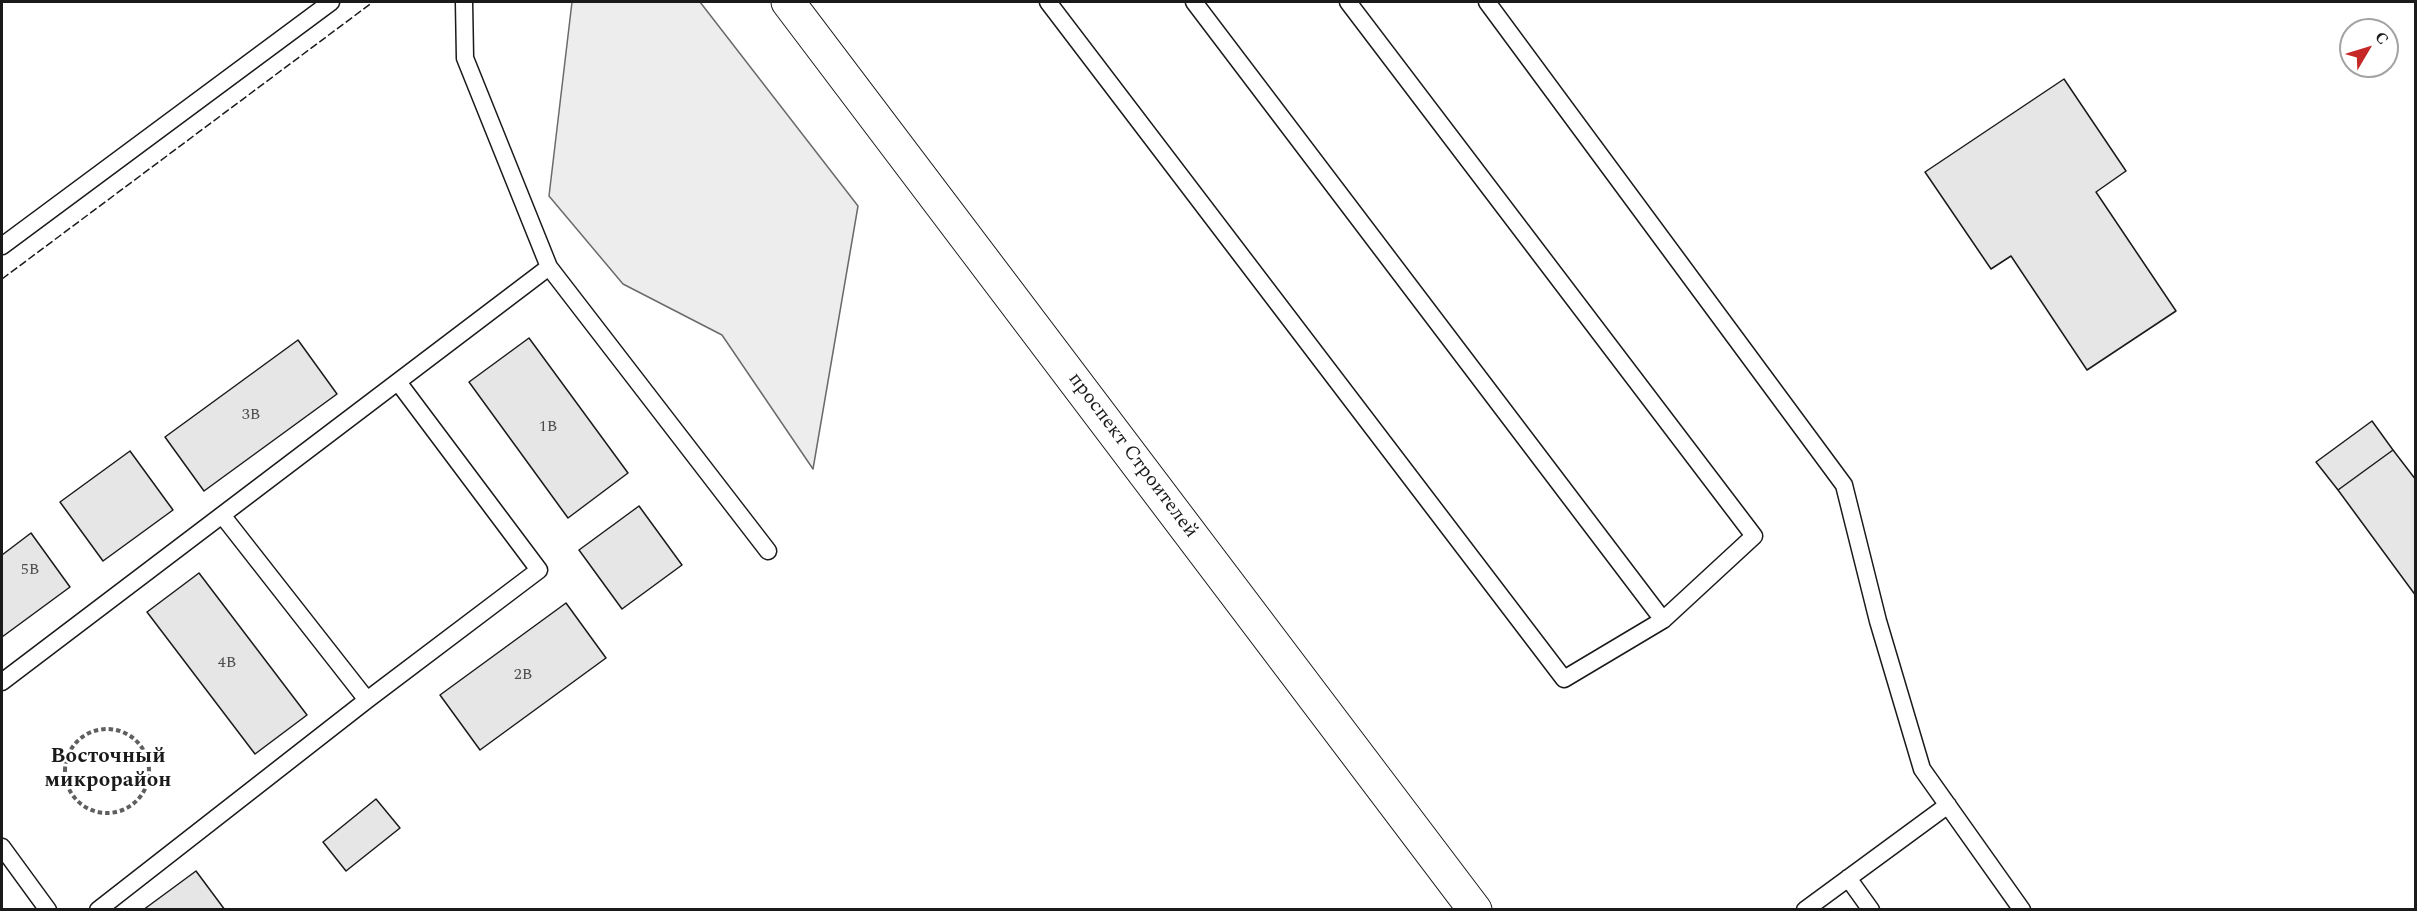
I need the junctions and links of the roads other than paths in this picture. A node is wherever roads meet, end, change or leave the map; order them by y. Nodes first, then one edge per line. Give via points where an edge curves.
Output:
1 (332, 2) edge
2 (464, 2) edge
3 (788, 2) edge
4 (1047, 2) edge
5 (1194, 2) edge
6 (1348, 2) edge
7 (1487, 2) edge
8 (2, 246) edge
9 (549, 267) junction
10 (398, 382) junction
11 (222, 515) junction
12 (768, 551) dead end
13 (1663, 620) junction
14 (2, 682) edge
15 (367, 700) junction
16 (1948, 806) junction
17 (2, 847) edge
18 (1848, 878) junction
19 (48, 909) edge
20 (98, 909) edge
21 (1475, 909) edge
22 (1805, 909) edge
23 (1871, 909) edge
24 (2022, 909) edge

1 - 8 lane
2 - 9 lane via 465,58
3 - 21 street, проспект Строителей
4 - 13 lane via 1564,679
5 - 13 lane
6 - 13 lane via 1754,536
7 - 16 lane via 1844,485 1878,621 1922,769
9 - 10 lane
9 - 12 lane
10 - 11 lane
10 - 15 lane via 539,570
11 - 14 lane
11 - 15 lane
15 - 20 lane
16 - 18 lane
16 - 24 lane
17 - 19 lane
18 - 22 lane
18 - 23 lane

